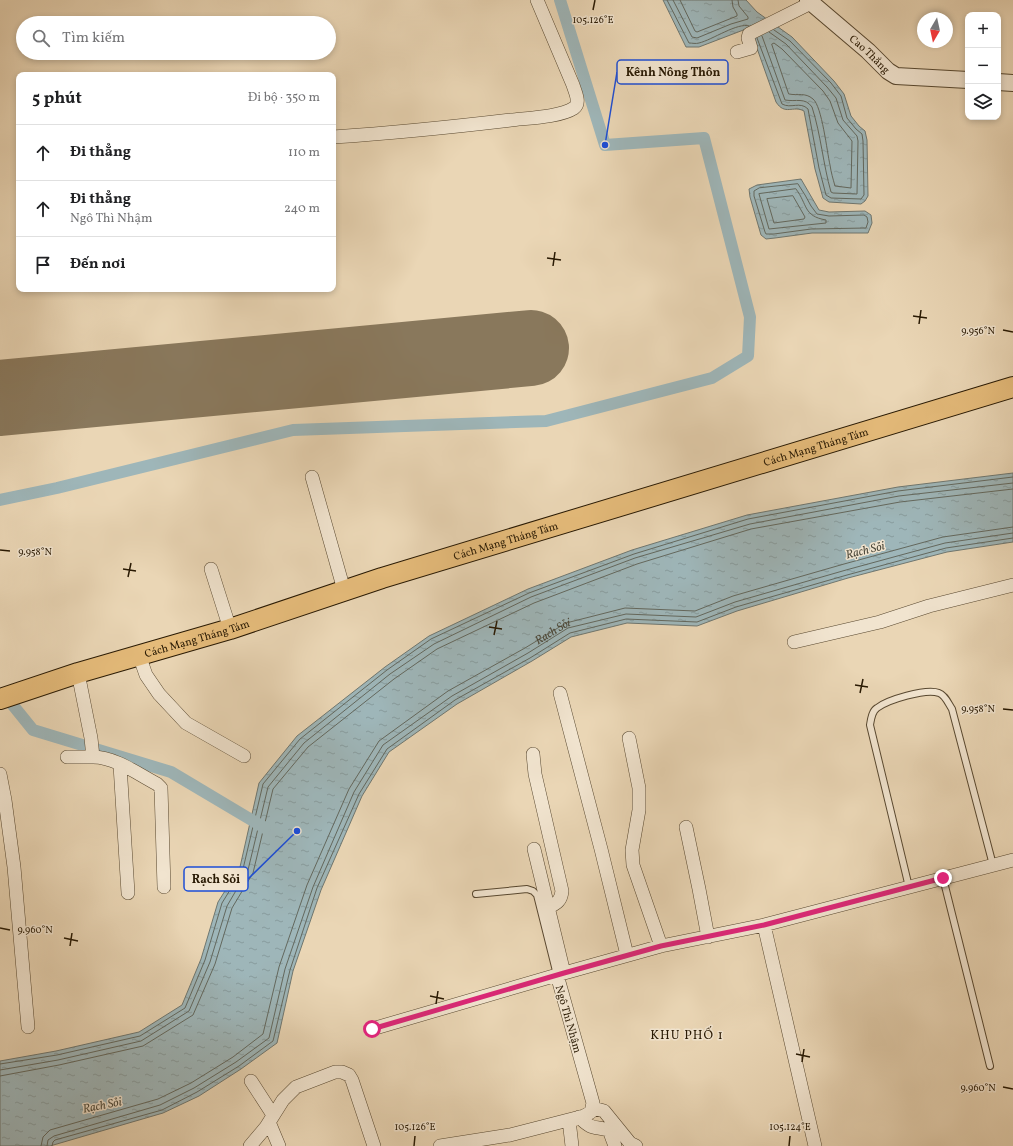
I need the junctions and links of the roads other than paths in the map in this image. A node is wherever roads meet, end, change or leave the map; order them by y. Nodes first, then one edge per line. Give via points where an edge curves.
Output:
1 (537, 0) edge
2 (807, 2) edge
3 (737, 52) dead end
4 (965, 80) edge
5 (1001, 82) edge
6 (1013, 82) edge
7 (336, 137) edge
8 (1013, 387) edge
9 (312, 477) dead end
10 (211, 569) dead end
11 (1013, 585) edge
12 (344, 590) junction
13 (230, 629) junction
14 (794, 642) dead end
15 (139, 655) junction
16 (78, 673) junction
17 (560, 693) dead end
18 (5, 697) edge
19 (629, 738) dead end
20 (92, 748) junction
21 (533, 754) dead end
22 (244, 756) dead end
23 (67, 757) dead end
24 (120, 764) junction
25 (0, 774) edge
26 (686, 827) dead end
27 (534, 849) dead end
28 (1013, 860) edge
29 (993, 865) junction
30 (943, 878) junction
31 (164, 887) dead end
32 (909, 887) junction
33 (128, 893) dead end
34 (476, 894) dead end
35 (548, 908) junction
36 (764, 925) junction
37 (708, 937) junction
38 (661, 946) junction
39 (627, 955) junction
40 (561, 974) junction
41 (28, 1027) dead end
42 (372, 1029) dead end
43 (990, 1066) dead end
44 (251, 1081) dead end
45 (592, 1108) junction
46 (271, 1119) junction
47 (574, 1119) junction
48 (250, 1146) edge
49 (278, 1146) edge
50 (374, 1146) edge
51 (440, 1146) edge
52 (572, 1146) edge
53 (615, 1146) edge
54 (636, 1146) edge
55 (815, 1146) edge

1 - 7 street via 573,85 577,99 574,108 555,114 432,129
2 - 3 street via 749,34 751,48
2 - 4 street, Cao Thắng via 896,76
5 - 6 street
8 - 12 main road, Cách Mạng Tháng Tám
9 - 12 street
10 - 13 street
11 - 14 street via 929,606 880,622
12 - 13 main road, Cách Mạng Tháng Tám
13 - 15 main road, Cách Mạng Tháng Tám
15 - 16 main road, Cách Mạng Tháng Tám
15 - 22 street via 146,675 159,694 186,723
16 - 18 main road, Cách Mạng Tháng Tám
16 - 20 street
17 - 39 street
19 - 38 street via 639,788 639,810 632,850 634,865
20 - 23 street
20 - 24 street via 104,758
21 - 35 street via 535,774 562,891 559,902
24 - 31 street via 161,788
24 - 33 street
25 - 41 street via 14,867
26 - 37 street
27 - 35 street
28 - 29 street, Ngô Thì Nhậm
29 - 30 street, Ngô Thì Nhậm
29 - 32 lane via 952,709 940,693 928,691 901,697 876,708 870,725
30 - 32 street, Ngô Thì Nhậm
30 - 43 lane
32 - 36 street, Ngô Thì Nhậm
34 - 40 lane via 527,889 533,891 537,896
35 - 40 street
36 - 37 street, Ngô Thì Nhậm
36 - 55 street
37 - 38 street, Ngô Thì Nhậm
38 - 39 street, Ngô Thì Nhậm
39 - 40 street, Ngô Thì Nhậm
40 - 42 street
40 - 45 street, Ngô Thì Nhậm via 593,1103
44 - 46 street
45 - 47 street via 591,1112
45 - 54 street via 604,1111 630,1143
46 - 48 street
46 - 49 street
46 - 50 street via 283,1100 296,1087 335,1072 342,1072 352,1080
47 - 51 street via 510,1135
47 - 52 street
47 - 53 street via 594,1128 608,1130

